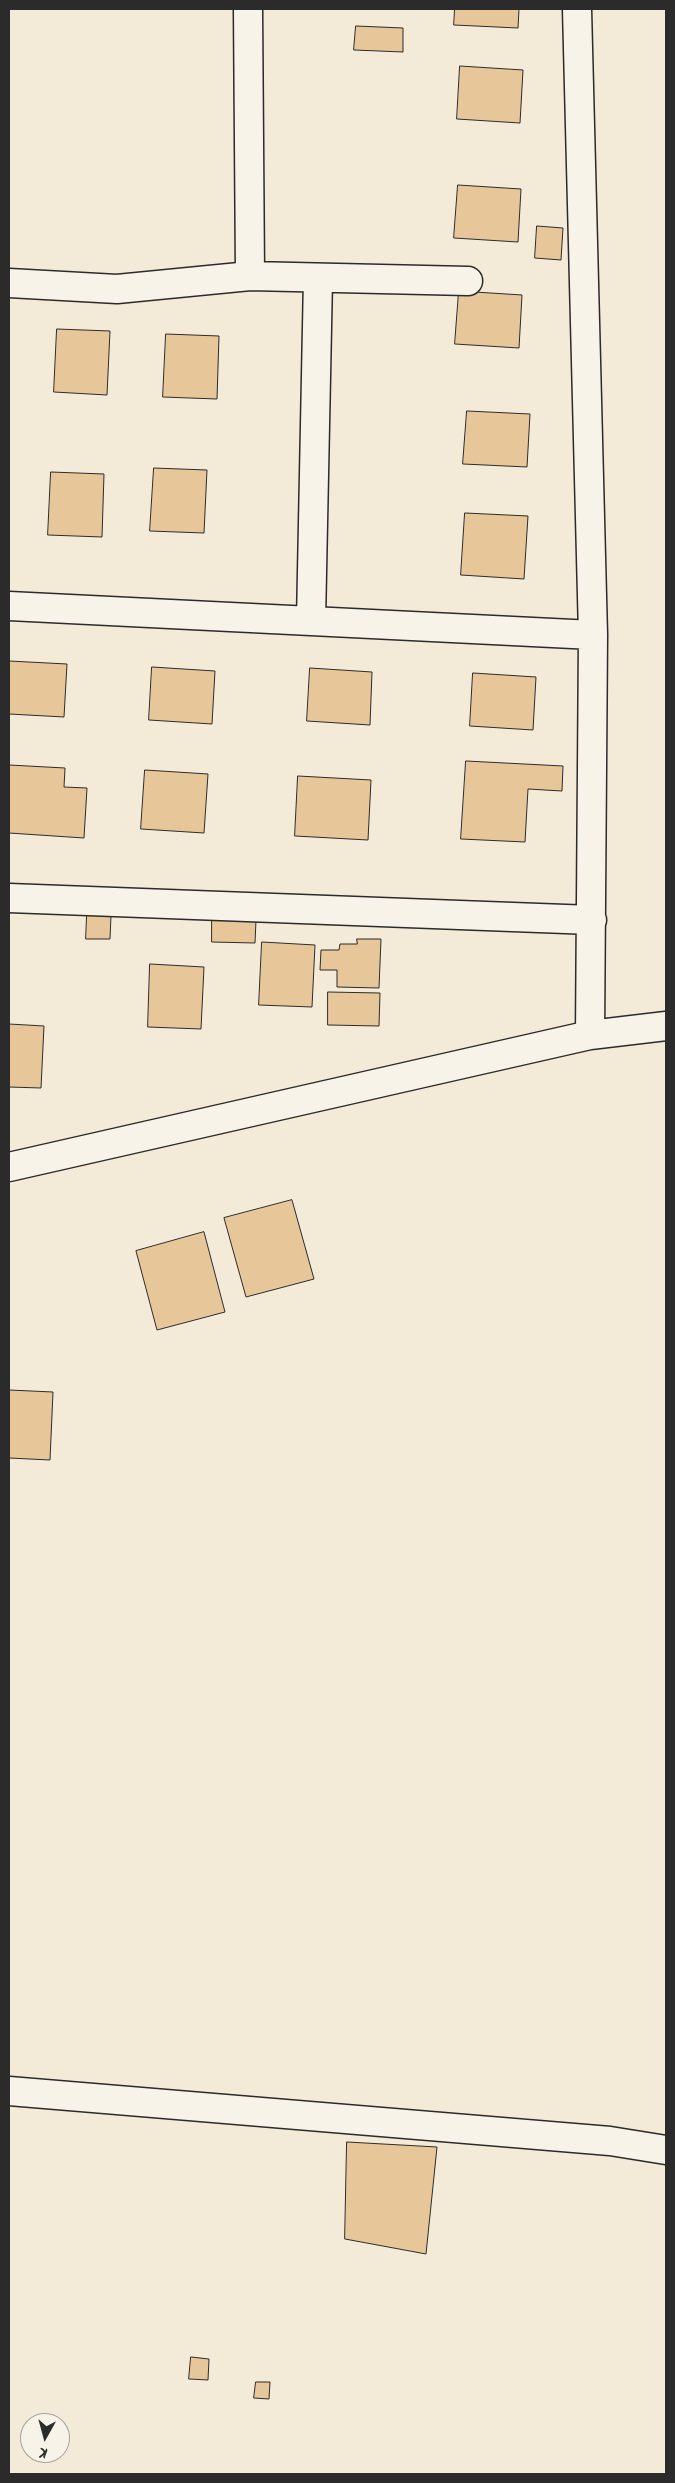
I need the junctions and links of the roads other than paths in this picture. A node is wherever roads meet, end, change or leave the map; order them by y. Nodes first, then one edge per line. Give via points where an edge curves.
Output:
1 (248, 9) edge
2 (578, 9) edge
3 (250, 276) junction
4 (318, 278) junction
5 (468, 281) dead end
6 (9, 283) edge
7 (9, 606) edge
8 (311, 621) junction
9 (593, 635) junction
10 (9, 898) edge
11 (592, 920) junction
12 (666, 1026) edge
13 (590, 1035) junction
14 (9, 1167) edge
15 (9, 2091) edge
16 (666, 2150) edge

1 - 3 street
2 - 9 street
3 - 4 street
3 - 6 street via 117,289
4 - 5 street
4 - 8 street
7 - 8 street
8 - 9 street
9 - 11 street
10 - 11 street
11 - 13 street
12 - 13 street
13 - 14 street
15 - 16 street via 610,2141

